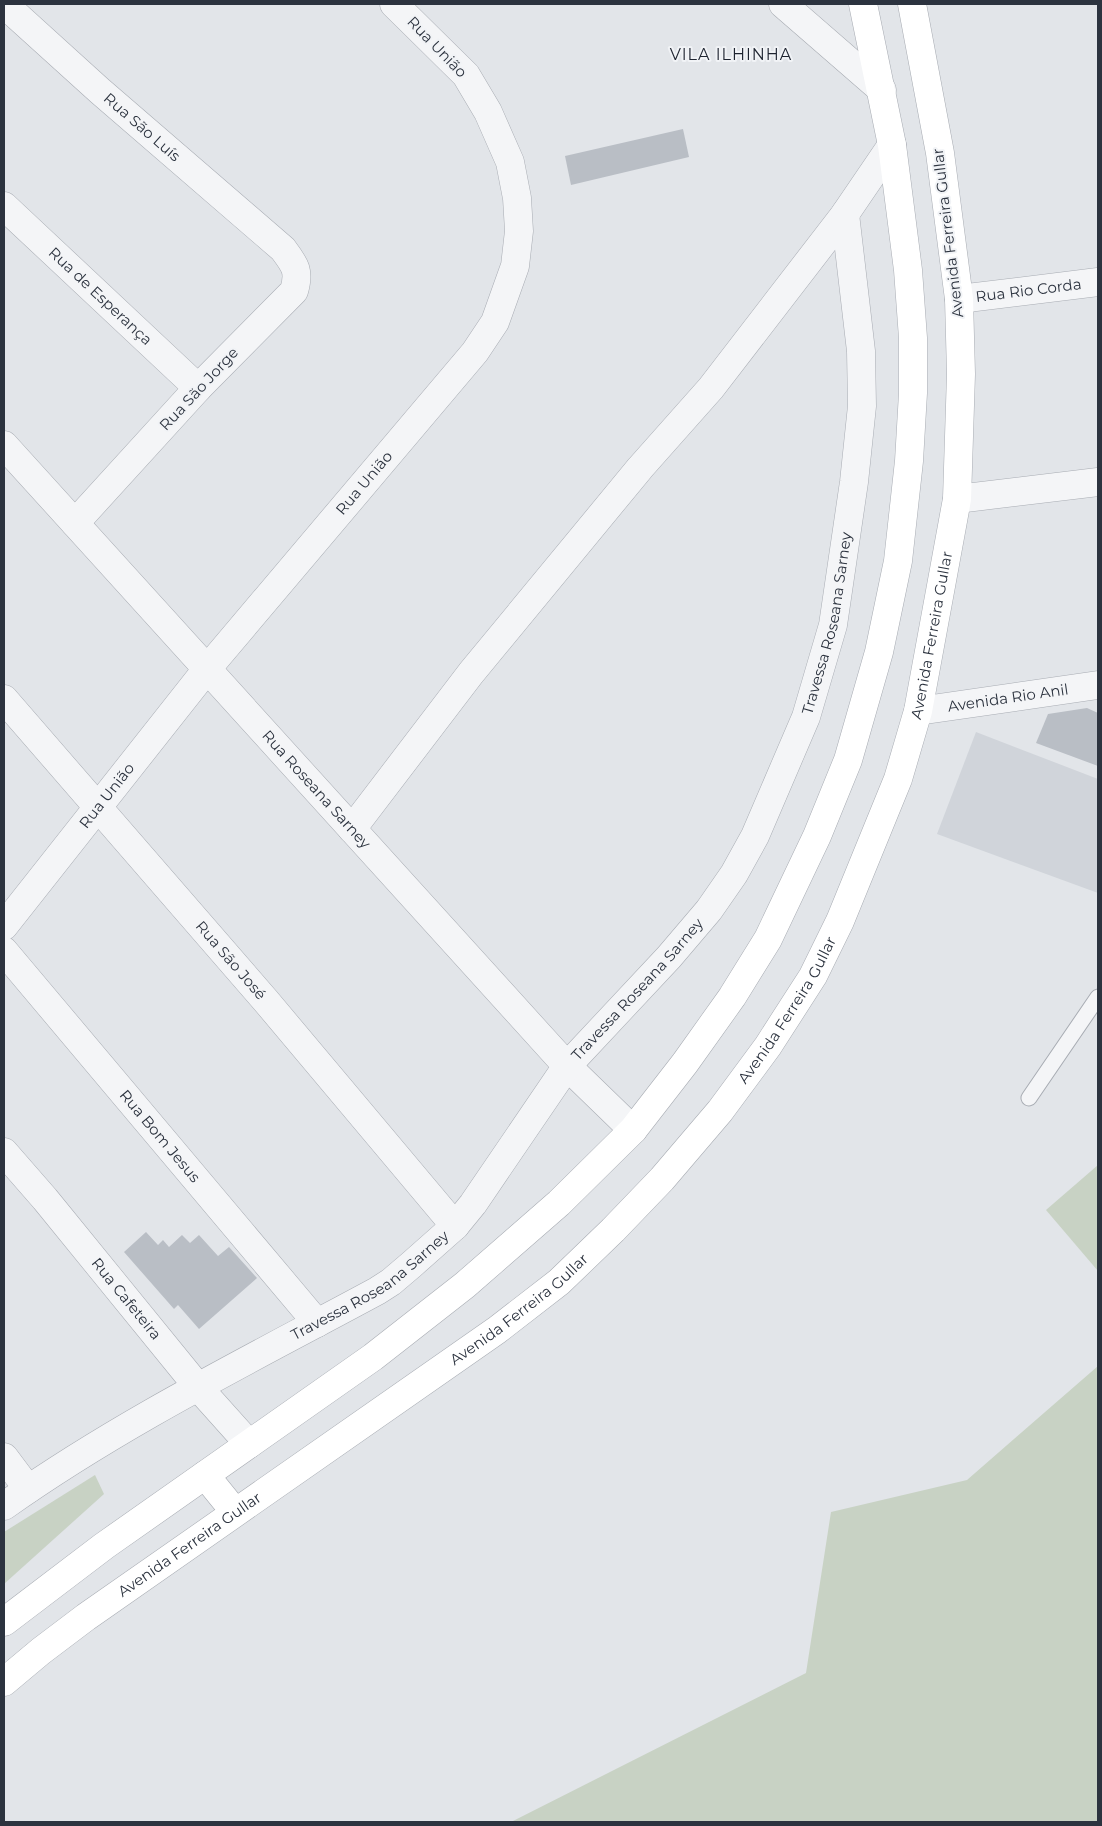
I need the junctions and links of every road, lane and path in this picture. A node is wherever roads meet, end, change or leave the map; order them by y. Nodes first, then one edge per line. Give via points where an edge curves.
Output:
1 (4, 4) edge
2 (394, 4) edge
3 (783, 4) edge
4 (863, 4) edge
5 (912, 4) edge
6 (882, 90) junction
7 (892, 145) junction
8 (4, 206) edge
9 (845, 214) junction
10 (283, 249) joint
11 (1098, 282) edge
12 (959, 299) junction
13 (198, 388) junction
14 (4, 445) edge
15 (1098, 482) edge
16 (957, 499) junction
17 (75, 523) junction
18 (207, 669) junction
19 (1098, 685) edge
20 (4, 699) edge
21 (918, 711) junction
22 (98, 807) junction
23 (352, 829) junction
24 (4, 926) edge
25 (4, 951) edge
26 (1098, 997) edge
27 (567, 1066) junction
28 (1029, 1098) dead end
29 (633, 1130) junction
30 (4, 1152) edge
31 (455, 1226) junction
32 (317, 1323) junction
33 (198, 1387) junction
34 (249, 1444) junction
35 (4, 1458) edge
36 (205, 1475) junction
37 (28, 1489) junction
38 (4, 1506) edge
39 (235, 1512) junction
40 (4, 1622) edge
41 (4, 1682) edge

1 - 10 street, Rua São Luís
2 - 18 street, Rua União via 466,75 488,112 510,162 517,198 519,231 515,266 495,322 475,352
3 - 6 street
4 - 6 main road
5 - 12 main road, Avenida Ferreira Gullar via 940,154
6 - 7 main road
7 - 9 street
7 - 29 main road via 908,270 913,393 898,561 878,652 848,760 817,836 768,938 721,1012
8 - 13 street, Rua de Esperança
9 - 23 street via 711,388 640,468 471,673
9 - 27 street, Travessa Roseana Sarney via 861,352 862,406 833,625 806,717 755,836 734,874 709,910 669,957
10 - 13 street, Rua São Jorge via 295,264 294,291
11 - 12 street, Rua Rio Corda
12 - 16 main road, Avenida Ferreira Gullar via 961,374
13 - 17 street, Rua São Jorge
14 - 17 street, Rua Roseana Sarney
15 - 16 street
16 - 21 main road, Avenida Ferreira Gullar
17 - 18 street, Rua Roseana Sarney
18 - 22 street, Rua União
18 - 23 street, Rua Roseana Sarney
19 - 21 street, Avenida Rio Anil
20 - 22 street, Rua São José
21 - 39 main road, Avenida Ferreira Gullar via 898,779 840,921 813,976 742,1082 669,1172 559,1282 505,1324
22 - 24 street, Rua União
22 - 31 street, Rua São José
23 - 27 street, Rua Roseana Sarney
25 - 32 street, Rua Bom Jesus
26 - 28 lane
27 - 29 street, Rua Roseana Sarney
27 - 31 street, Travessa Roseana Sarney
29 - 34 main road via 559,1203 465,1285 373,1357
30 - 33 street, Rua Cafeteira
31 - 32 street, Travessa Roseana Sarney via 391,1282
32 - 33 street, Travessa Roseana Sarney
33 - 34 street, Rua Cafeteira
33 - 37 street, Travessa Roseana Sarney
34 - 36 main road
35 - 37 street
36 - 39 main road
36 - 40 main road
37 - 38 street, Travessa Roseana Sarney
39 - 41 main road, Avenida Ferreira Gullar via 86,1617

